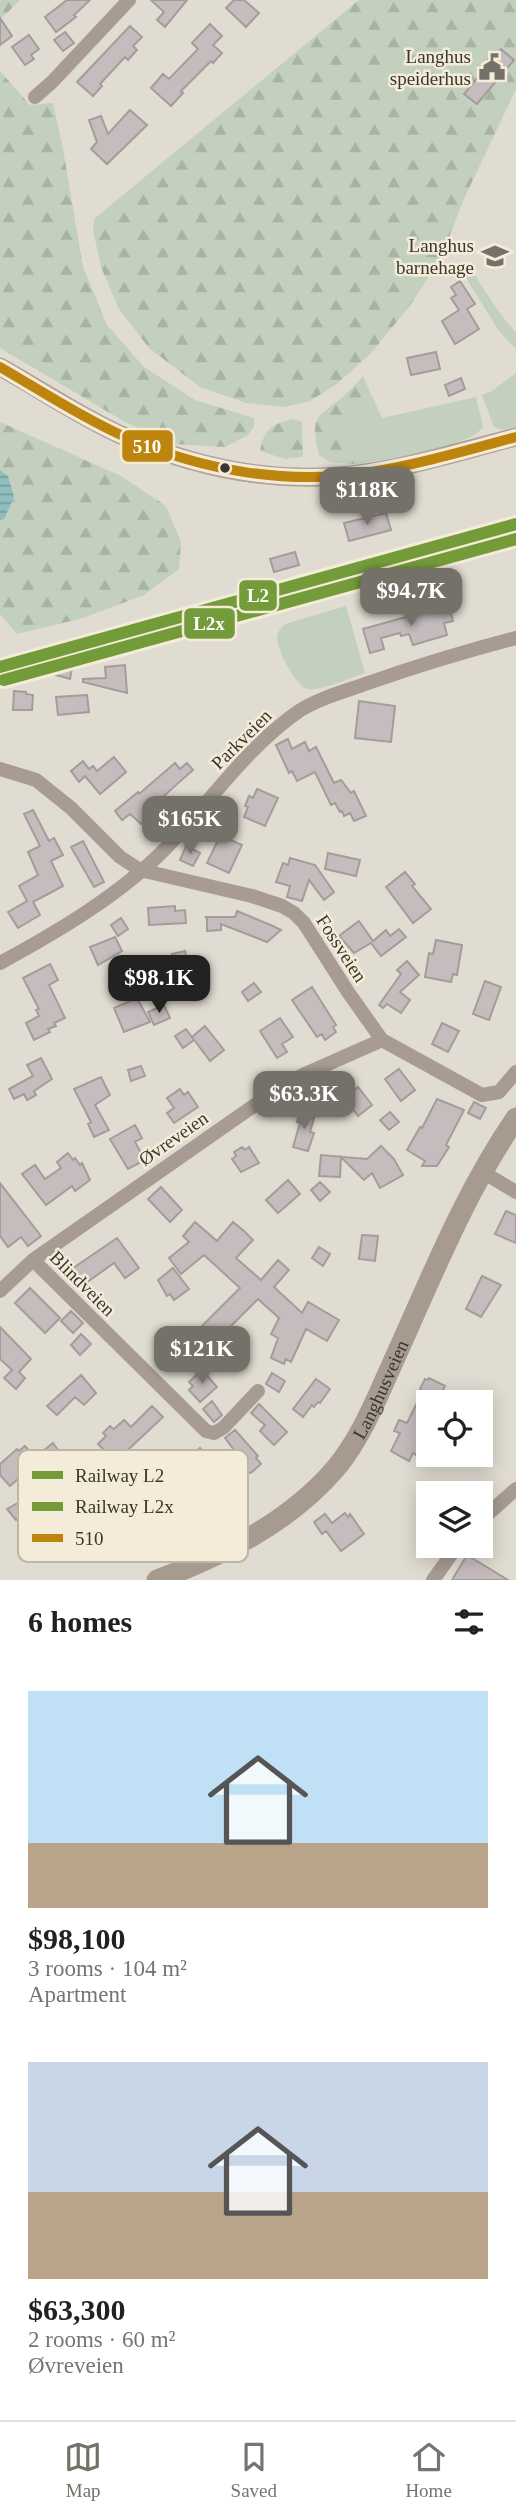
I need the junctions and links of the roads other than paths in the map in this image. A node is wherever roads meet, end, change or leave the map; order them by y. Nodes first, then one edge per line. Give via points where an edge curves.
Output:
1 (129, 0) edge
2 (35, 97) dead end
3 (0, 367) edge
4 (516, 437) edge
5 (516, 638) edge
6 (0, 769) edge
7 (140, 870) junction
8 (0, 962) edge
9 (382, 1040) junction
10 (516, 1072) edge
11 (516, 1118) edge
12 (481, 1171) junction
13 (516, 1192) edge
14 (33, 1260) junction
15 (0, 1291) edge
16 (258, 1391) dead end
17 (516, 1489) edge
18 (493, 1509) edge
19 (248, 1539) edge
20 (449, 1558) edge
21 (201, 1562) edge
22 (157, 1580) edge
23 (433, 1580) edge

1 - 2 street
3 - 4 main road via 131,439 187,461 246,473 280,477 359,473
5 - 7 street, Parkveien via 410,669 300,711 254,750 164,850
6 - 7 street, Fossveien via 36,780
7 - 8 street, Parkveien via 82,915
7 - 9 street, Fossveien via 252,896 294,913
9 - 10 street, Fossveien via 476,1093 493,1094
9 - 14 street, Øvreveien via 275,1091
11 - 12 main road, Langhusveien
12 - 13 street
12 - 19 main road, Langhusveien via 368,1416 337,1466 295,1506
14 - 15 street, Øvreveien
14 - 16 street, Blindveien via 206,1431 223,1429
17 - 18 street
20 - 23 street
21 - 22 main road, Langhusveien

